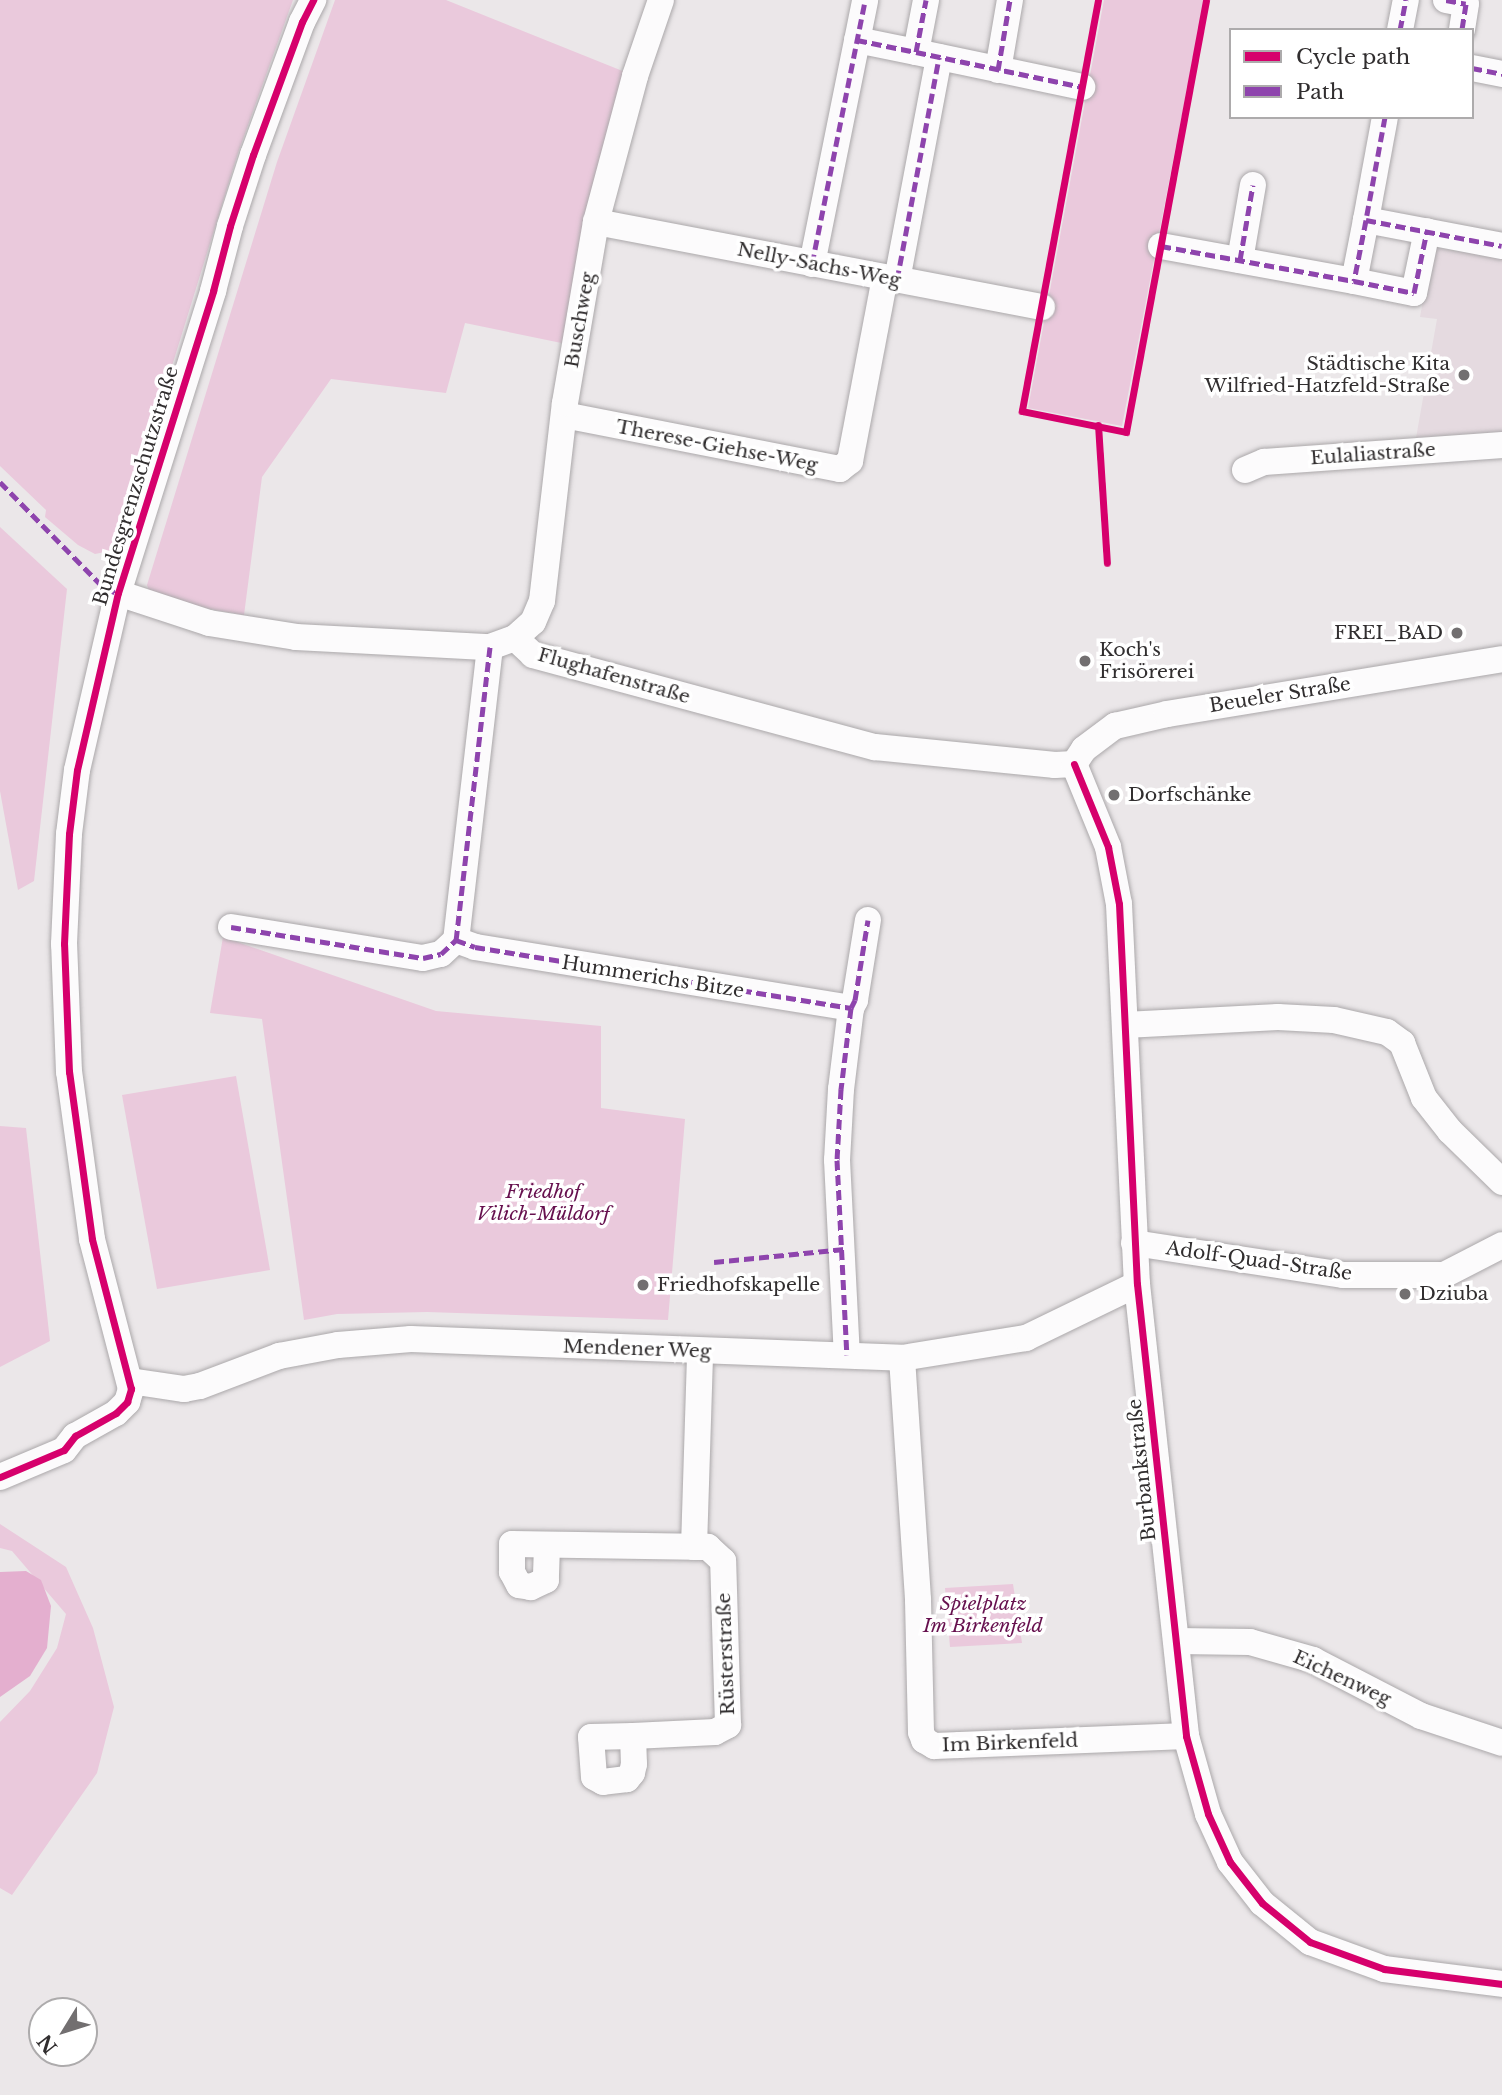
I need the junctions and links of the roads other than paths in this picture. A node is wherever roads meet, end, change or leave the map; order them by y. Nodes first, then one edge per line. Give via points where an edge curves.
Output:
1 (313, 0) edge
2 (662, 0) edge
3 (865, 0) edge
4 (926, 0) edge
5 (1010, 0) edge
6 (1405, 0) edge
7 (1446, 0) edge
8 (1400, 28) edge
9 (1462, 28) edge
10 (857, 40) junction
11 (928, 55) junction
12 (1474, 68) edge
13 (998, 70) junction
14 (1502, 74) edge
15 (1082, 87) dead end
16 (1385, 119) edge
17 (1253, 185) dead end
18 (1366, 220) junction
19 (596, 222) junction
20 (1427, 231) junction
21 (1161, 246) dead end
22 (1502, 246) edge
23 (1240, 260) junction
24 (812, 264) junction
25 (891, 279) junction
26 (1354, 281) junction
27 (1042, 307) dead end
28 (564, 415) junction
29 (1502, 445) edge
30 (1245, 470) dead end
31 (118, 593) junction
32 (515, 638) junction
33 (490, 647) junction
34 (1502, 659) edge
35 (1074, 764) junction
36 (868, 920) dead end
37 (231, 928) dead end
38 (456, 940) junction
39 (851, 1008) junction
40 (1125, 1025) junction
41 (1502, 1182) edge
42 (1134, 1243) junction
43 (1502, 1245) edge
44 (1137, 1284) junction
45 (700, 1352) junction
46 (847, 1355) junction
47 (902, 1358) junction
48 (130, 1381) junction
49 (6, 1466) edge
50 (547, 1546) dead end
51 (694, 1547) junction
52 (1177, 1641) junction
53 (633, 1736) dead end
54 (1186, 1736) junction
55 (1502, 1743) edge
56 (1502, 1984) edge

1 - 31 street, Bundesgrenzschutzstraße via 253,155
2 - 19 street, Buschweg via 635,76
3 - 10 street
4 - 11 street
5 - 13 street
6 - 8 street
7 - 9 street via 1466,4
10 - 11 street
10 - 24 street
11 - 13 street
11 - 25 street
12 - 14 street
13 - 15 street
16 - 18 street
17 - 23 street
18 - 20 street
18 - 26 street
19 - 24 street, Nelly-Sachs-Weg
19 - 28 street, Buschweg
20 - 22 street
20 - 26 street via 1414,293
21 - 23 street
23 - 26 street
24 - 25 street, Nelly-Sachs-Weg
25 - 27 street, Nelly-Sachs-Weg
25 - 28 street, Therese-Giehse-Weg via 850,461 840,470
28 - 32 street, Buschweg via 542,601 533,622
29 - 30 street, Eulaliastraße via 1264,461
31 - 33 street, Flughafenstraße via 209,623 296,637
31 - 48 street, Bundesgrenzschutzstraße via 89,707 69,834 64,1017 92,1239
32 - 33 street, Flughafenstraße
32 - 35 street, Flughafenstraße via 533,655 875,747
33 - 38 street
34 - 35 street, Beueler Straße via 1115,726 1084,749
35 - 40 street, Burbankstraße via 1108,846 1119,904
36 - 39 street
37 - 38 street via 423,958 441,954
38 - 39 street, Hummerichs Bitze via 515,954
39 - 46 street via 837,1160
40 - 41 street via 1278,1017 1334,1020 1387,1032 1402,1043 1424,1098
40 - 42 street, Burbankstraße
42 - 43 street, Adolf-Quad-Straße via 1343,1275 1444,1275
42 - 44 street, Burbankstraße
44 - 47 street, Mendener Weg via 1026,1338
44 - 52 street, Burbankstraße
45 - 46 street, Mendener Weg
45 - 48 street, Mendener Weg via 411,1339 279,1356 200,1387
45 - 51 street
46 - 47 street, Mendener Weg
47 - 54 street, Im Birkenfeld via 924,1740 934,1746
48 - 49 street via 127,1402 75,1436 64,1450
50 - 51 street, Rüsterstraße
51 - 53 street, Rüsterstraße via 708,1547 723,1561 728,1726 715,1732
52 - 54 street, Burbankstraße
52 - 55 street, Eichenweg via 1250,1642 1313,1660 1421,1716
54 - 56 street, Burbankstraße via 1208,1814 1230,1862 1262,1903 1310,1942 1384,1969

